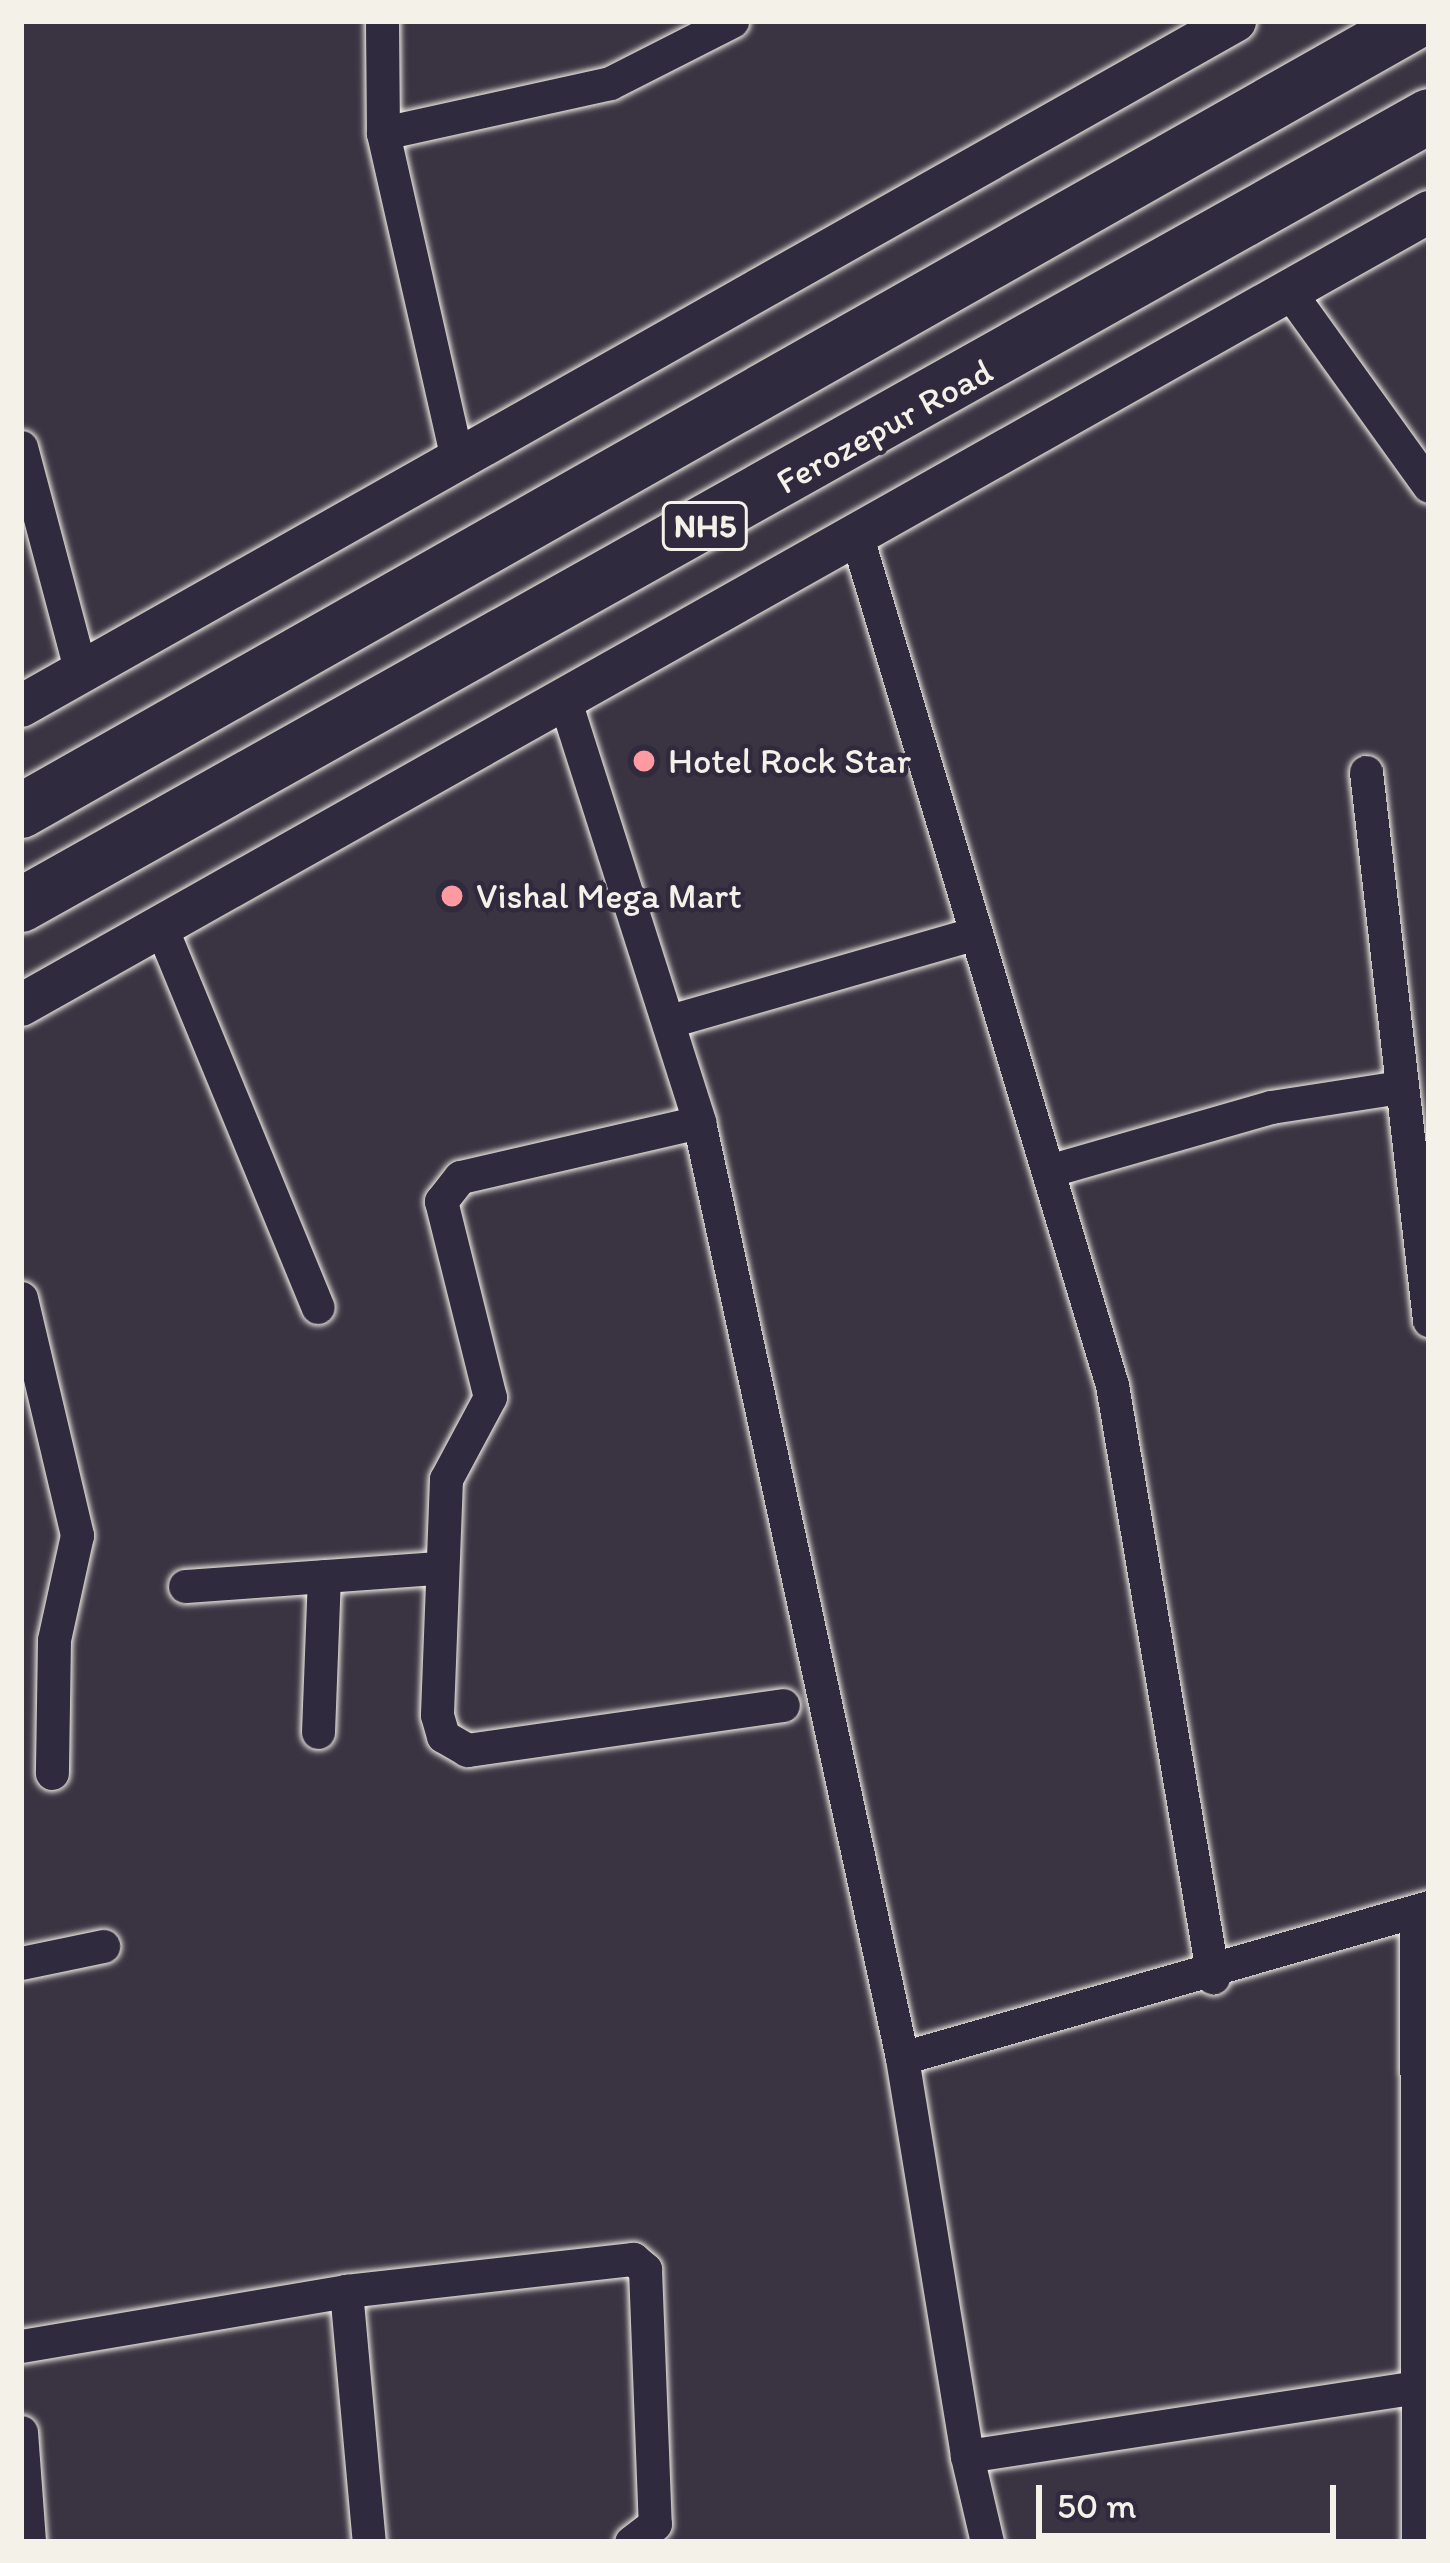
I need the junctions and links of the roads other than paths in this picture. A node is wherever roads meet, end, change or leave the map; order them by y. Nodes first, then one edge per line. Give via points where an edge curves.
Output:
1 (382, 21) edge
2 (732, 21) edge
3 (1235, 21) edge
4 (1418, 21) edge
5 (1407, 128) edge
6 (383, 133) junction
7 (1429, 212) edge
8 (1288, 290) junction
9 (21, 447) edge
10 (458, 464) junction
11 (1429, 487) edge
12 (856, 534) junction
13 (80, 672) junction
14 (565, 701) junction
15 (21, 706) edge
16 (1366, 772) dead end
17 (21, 811) edge
18 (21, 905) edge
19 (161, 927) junction
20 (974, 934) junction
21 (21, 1005) edge
22 (673, 1020) junction
23 (1394, 1088) junction
24 (699, 1122) junction
25 (1055, 1169) junction
26 (21, 1298) edge
27 (318, 1307) dead end
28 (1429, 1320) edge
29 (435, 1568) junction
30 (325, 1576) junction
31 (185, 1586) dead end
32 (783, 1705) dead end
33 (318, 1732) dead end
34 (52, 1773) dead end
35 (1423, 1910) edge
36 (104, 1946) dead end
37 (21, 1963) edge
38 (1213, 1977) junction
39 (902, 2058) junction
40 (346, 2290) junction
41 (21, 2346) edge
42 (1417, 2387) junction
43 (21, 2432) edge
44 (967, 2456) junction
45 (28, 2542) edge
46 (370, 2542) edge
47 (631, 2542) edge
48 (987, 2542) edge
49 (1418, 2542) edge

1 - 6 street
2 - 6 street via 610,83
3 - 10 street
4 - 17 highway, NH5
5 - 18 highway, Ferozepur Road / NH5
6 - 10 street
7 - 8 street
8 - 11 street
8 - 12 street
9 - 13 street
10 - 13 street
12 - 14 street
12 - 20 street
13 - 15 street
14 - 19 street
14 - 22 street
16 - 23 street
19 - 21 street
19 - 27 street
20 - 22 street
20 - 25 street
22 - 24 street
23 - 25 street via 1271,1107
23 - 28 street
24 - 29 street via 449,1188 438,1214 490,1397 453,1457
24 - 39 street
25 - 38 street via 1112,1385
26 - 34 street via 77,1534 54,1640
29 - 30 street
29 - 32 street via 437,1714 452,1745 497,1749
30 - 31 street
30 - 33 street
35 - 38 street
35 - 42 street
36 - 37 street
38 - 39 street
39 - 44 street
40 - 41 street
40 - 46 street
40 - 47 street via 640,2264 655,2524
42 - 44 street
42 - 49 street
43 - 45 street
44 - 48 street

